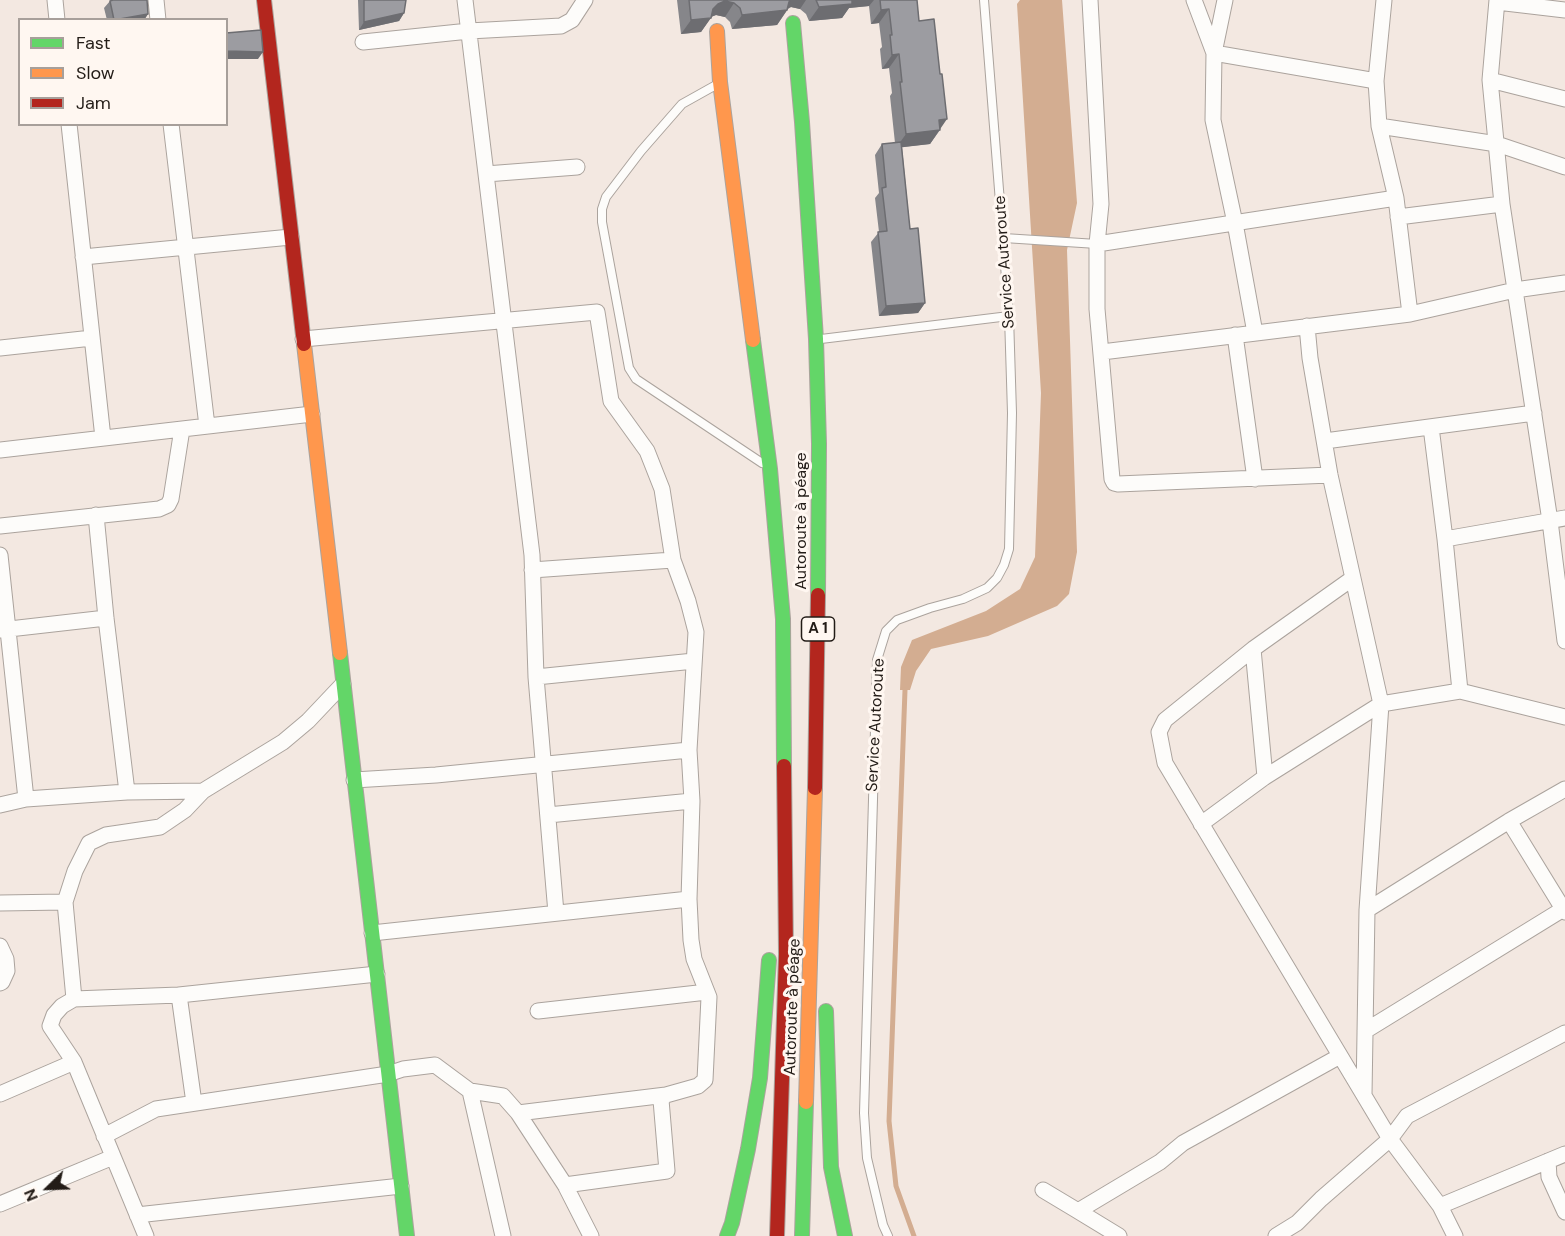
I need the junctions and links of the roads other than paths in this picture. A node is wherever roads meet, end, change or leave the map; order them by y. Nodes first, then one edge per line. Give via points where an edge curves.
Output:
1 (55, 0) edge
2 (156, 0) edge
3 (264, 0) edge
4 (465, 0) edge
5 (585, 0) edge
6 (984, 0) edge
7 (1090, 0) edge
8 (1194, 0) edge
9 (1225, 0) edge
10 (1384, 0) edge
11 (1497, 1) edge
12 (1565, 10) edge
13 (57, 18) edge
14 (158, 18) edge
15 (793, 23) dead end
16 (469, 31) junction
17 (717, 31) dead end
18 (363, 42) dead end
19 (1214, 53) junction
20 (1490, 80) junction
21 (1376, 81) junction
22 (720, 82) junction
23 (1565, 99) edge
24 (69, 126) edge
25 (171, 126) edge
26 (1379, 126) junction
27 (1497, 144) junction
28 (577, 167) dead end
29 (1565, 167) edge
30 (486, 174) junction
31 (1396, 198) junction
32 (1502, 204) junction
33 (1398, 217) junction
34 (1235, 223) junction
35 (291, 237) junction
36 (1004, 238) junction
37 (1097, 244) junction
38 (186, 247) junction
39 (83, 257) junction
40 (1565, 283) edge
41 (1515, 290) junction
42 (1410, 314) junction
43 (1010, 316) junction
44 (503, 321) junction
45 (1307, 326) junction
46 (1255, 333) junction
47 (1235, 335) junction
48 (92, 338) junction
49 (303, 339) junction
50 (816, 339) junction
51 (0, 348) edge
52 (1102, 352) junction
53 (1534, 413) junction
54 (312, 414) junction
55 (207, 426) junction
56 (1431, 427) junction
57 (182, 429) junction
58 (103, 438) junction
59 (1325, 441) junction
60 (0, 450) edge
61 (770, 469) junction
62 (1330, 475) junction
63 (1256, 478) junction
64 (96, 515) junction
65 (1557, 519) edge
66 (0, 526) edge
67 (1445, 539) junction
68 (0, 555) edge
69 (673, 560) junction
70 (532, 570) junction
71 (1353, 578) junction
72 (106, 618) junction
73 (4, 630) edge
74 (1565, 641) edge
75 (1253, 649) junction
76 (694, 661) junction
77 (536, 677) junction
78 (343, 684) junction
79 (1460, 691) junction
80 (1380, 704) junction
81 (1565, 717) edge
82 (817, 733) junction
83 (689, 750) junction
84 (784, 762) junction
85 (544, 764) junction
86 (1265, 777) junction
87 (354, 780) junction
88 (1565, 789) edge
89 (202, 791) junction
90 (127, 792) junction
91 (26, 800) junction
92 (692, 801) junction
93 (0, 806) edge
94 (548, 814) junction
95 (1509, 821) junction
96 (1201, 824) junction
97 (689, 899) junction
98 (65, 902) junction
99 (0, 903) edge
100 (1367, 910) junction
101 (1564, 910) edge
102 (556, 913) junction
103 (772, 914) dead end
104 (372, 933) junction
105 (824, 944) dead end
106 (0, 946) edge
107 (770, 949) dead end
108 (377, 974) junction
109 (0, 983) edge
110 (707, 992) junction
111 (179, 995) junction
112 (74, 999) junction
113 (826, 1003) dead end
114 (538, 1011) dead end
115 (1365, 1031) junction
116 (1565, 1033) edge
117 (1340, 1056) junction
118 (74, 1062) junction
119 (388, 1074) junction
120 (470, 1090) junction
121 (0, 1094) edge
122 (666, 1095) junction
123 (1364, 1097) junction
124 (194, 1103) junction
125 (518, 1113) junction
126 (104, 1136) junction
127 (1390, 1139) junction
128 (1565, 1154) edge
129 (113, 1157) junction
130 (1548, 1161) junction
131 (565, 1185) junction
132 (401, 1186) junction
133 (1043, 1190) dead end
134 (0, 1204) edge
135 (1440, 1206) junction
136 (1078, 1211) junction
137 (1565, 1212) edge
138 (137, 1215) junction
139 (146, 1236) edge
140 (407, 1236) edge
141 (502, 1236) edge
142 (591, 1236) edge
143 (727, 1236) edge
144 (777, 1236) edge
145 (802, 1236) edge
146 (845, 1236) edge
147 (888, 1236) edge
148 (1119, 1236) edge
149 (1276, 1236) edge
150 (1455, 1236) edge

1 - 13 street
2 - 14 street
3 - 35 main road
4 - 16 street
5 - 16 street via 572,20 561,26
6 - 36 lane, Service Autoroute
7 - 37 street via 1101,204
8 - 19 street
9 - 19 street
10 - 21 street
11 - 12 street
11 - 20 street
15 - 50 main road, Autoroute à péage / A 1
16 - 18 street
16 - 30 street
17 - 22 main road, A 1
19 - 21 street
19 - 34 street via 1213,120
20 - 23 street
20 - 27 street
21 - 26 street
22 - 61 main road, A 1
22 - 61 lane via 682,104 641,151 606,197 602,222 628,368 636,379
24 - 39 street
25 - 38 street
26 - 27 street
26 - 31 street
27 - 29 street
27 - 32 street
28 - 30 street
30 - 44 street
31 - 33 street
31 - 34 street
32 - 33 street
32 - 41 street
33 - 42 street
34 - 37 street
34 - 46 street
35 - 38 street
35 - 49 main road
36 - 37 lane
36 - 43 lane, Service Autoroute
37 - 52 street
38 - 39 street
38 - 55 street
39 - 48 street
40 - 41 street
41 - 42 street
41 - 53 street
42 - 45 street
43 - 50 lane
43 - 147 lane, Service Autoroute via 1009,549 1004,565 987,588 897,620 886,631 877,660 864,1113 867,1158
44 - 49 street
44 - 69 street via 597,312 611,401 647,452 662,489
44 - 70 street
45 - 46 street
45 - 59 street
46 - 47 street
47 - 52 street
47 - 63 street
48 - 51 street
48 - 58 street
49 - 54 main road
50 - 82 main road, Autoroute à péage / A 1
52 - 63 street via 1114,483
53 - 56 street
53 - 65 street
54 - 55 street
54 - 78 main road
55 - 57 street
56 - 59 street
56 - 67 street
57 - 58 street
57 - 64 street via 168,505
58 - 60 street
59 - 62 street
61 - 84 main road, A 1 via 783,619
62 - 63 street
62 - 71 street
64 - 66 street
64 - 72 street
65 - 67 street
65 - 74 street
67 - 79 street
68 - 73 street
69 - 70 street
69 - 76 street via 696,632
70 - 77 street
71 - 75 street
71 - 80 street
72 - 73 street
72 - 90 street
73 - 91 street
75 - 86 street
75 - 96 street via 1164,720 1159,732 1165,763
76 - 77 street
76 - 83 street
77 - 85 street
78 - 87 main road
78 - 89 street via 283,742
79 - 80 street
79 - 81 street
80 - 86 street
80 - 100 street
82 - 105 main road
82 - 145 main road, Autoroute à péage / A 1
83 - 85 street
83 - 92 street
84 - 103 main road
84 - 144 main road, A 1 via 786,954
85 - 87 street
85 - 94 street
86 - 96 street
87 - 104 main road
88 - 95 street
89 - 90 street
89 - 98 street via 185,810 160,827 106,835 88,843
90 - 91 street
91 - 93 street
92 - 94 street
92 - 97 street
94 - 102 street
95 - 100 street
95 - 101 street
96 - 117 street
97 - 102 street
97 - 110 street via 690,940
98 - 99 street
98 - 112 street
100 - 115 street
101 - 115 street
102 - 104 street
104 - 108 main road
106 - 109 street via 7,971
107 - 143 main road via 760,1078
108 - 111 street
108 - 119 main road
110 - 114 street
110 - 122 street via 705,1080 698,1086
111 - 112 street
111 - 124 street
112 - 118 street via 58,1010 50,1026
113 - 146 main road via 831,1167
115 - 123 street
116 - 127 street via 1407,1116
117 - 123 street
117 - 136 street via 1183,1143 1160,1162
118 - 121 street
118 - 126 street
119 - 120 street via 435,1065
119 - 124 street
119 - 132 main road
120 - 125 street via 503,1096
120 - 141 street
122 - 125 street
122 - 131 street via 661,1107 667,1171
123 - 127 street
124 - 126 street via 156,1109
125 - 131 street
126 - 129 street
127 - 135 street
127 - 149 street via 1296,1223
128 - 130 street
129 - 134 street
129 - 138 street
130 - 135 street
130 - 137 street via 1549,1177
131 - 142 street
132 - 138 street
132 - 140 main road
133 - 136 street
135 - 150 street
136 - 148 street
138 - 139 street

